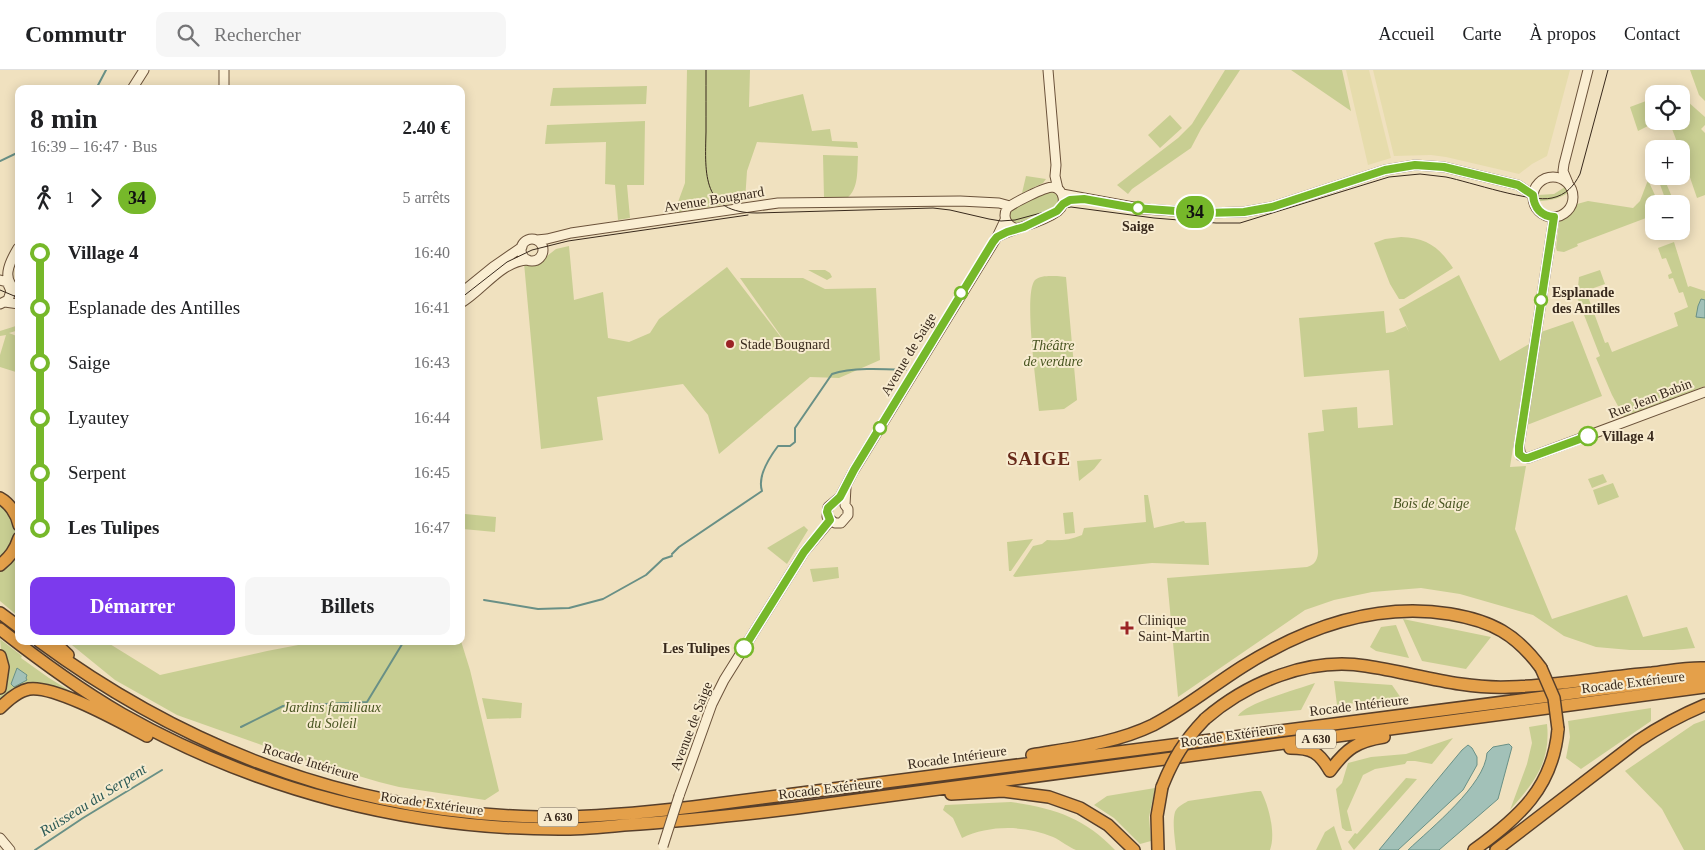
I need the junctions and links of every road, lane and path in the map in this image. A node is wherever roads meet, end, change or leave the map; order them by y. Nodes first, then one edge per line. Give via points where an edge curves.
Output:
1 (144, 70) edge
2 (224, 70) edge
3 (1048, 70) edge
4 (1586, 70) edge
5 (135, 85) edge
6 (224, 85) edge
7 (1544, 179) junction
8 (1568, 183) junction
9 (1518, 185) junction
10 (1058, 194) junction
11 (1533, 195) junction
12 (1007, 208) junction
13 (1554, 217) junction
14 (1006, 220) junction
15 (1017, 229) junction
16 (578, 233) junction
17 (997, 237) junction
18 (537, 240) junction
19 (522, 247) junction
20 (543, 250) junction
21 (15, 251) edge
22 (15, 253) edge
23 (528, 260) junction
24 (0, 272) edge
25 (0, 280) edge
26 (9, 285) junction
27 (15, 289) edge
28 (465, 290) edge
29 (465, 300) edge
30 (2, 303) edge
31 (15, 304) edge
32 (1705, 392) edge
33 (846, 487) junction
34 (0, 492) edge
35 (0, 498) edge
36 (836, 502) junction
37 (15, 503) edge
38 (845, 505) junction
39 (15, 515) edge
40 (830, 520) junction
41 (15, 548) edge
42 (0, 565) edge
43 (0, 613) edge
44 (15, 624) edge
45 (0, 629) edge
46 (15, 641) edge
47 (21, 645) edge
48 (45, 645) edge
49 (57, 645) edge
50 (0, 656) edge
51 (1705, 668) edge
52 (81, 671) junction
53 (1705, 676) edge
54 (0, 688) edge
55 (1705, 688) edge
56 (1705, 705) edge
57 (0, 708) edge
58 (1513, 713) junction
59 (200, 753) junction
60 (1211, 753) junction
61 (990, 768) junction
62 (927, 791) junction
63 (0, 838) edge
64 (662, 848) edge
65 (10, 850) edge
66 (1134, 850) edge
67 (1158, 850) edge
68 (1474, 850) edge
69 (1496, 850) edge

1 - 5 main road
2 - 6 main road
3 - 10 main road
4 - 7 main road via 1560,164 1555,173
4 - 8 main road via 1564,164
7 - 8 main road via 1558,177
7 - 9 main road
7 - 11 main road via 1537,184
8 - 13 main road via 1573,192 1573,203 1565,213
9 - 10 main road via 1444,167 1415,165 1385,170 1243,216 1070,200
9 - 11 main road
10 - 12 main road
10 - 15 main road via 1057,211
11 - 13 main road via 1537,210 1544,216
12 - 14 main road
12 - 16 main road, Avenue Bougnard via 1000,203 960,201 757,205
13 - 32 main road, Rue Jean Babin via 1519,446 1521,456 1528,458
14 - 15 main road
14 - 17 main road, Avenue de Saige
15 - 17 main road
16 - 18 main road, Avenue Bougnard
16 - 20 main road, Avenue Bougnard
17 - 33 main road, Avenue de Saige
18 - 19 main road, Avenue Bougnard via 527,240
18 - 20 main road
19 - 23 main road via 522,254
19 - 28 main road, Avenue Bougnard
20 - 23 main road, Avenue Bougnard via 538,259
21 - 24 main road
22 - 26 main road via 8,266 6,278
23 - 29 main road, Avenue Bougnard via 508,267
25 - 26 main road
26 - 27 main road
26 - 30 main road via 11,294
30 - 31 main road
33 - 36 main road, Avenue de Saige
33 - 38 main road, Avenue de Saige
34 - 37 highway
35 - 39 highway
36 - 38 main road
36 - 40 main road, Avenue de Saige via 828,508
38 - 40 main road, Avenue de Saige via 846,520 838,523
40 - 64 main road, Avenue de Saige, bridge via 804,552 724,680 712,704
41 - 42 highway
43 - 44 highway
45 - 46 highway, Rocade Extérieure / A 630
47 - 59 highway, Rocade Extérieure / A 630 via 120,713
48 - 52 highway, Rocade Intérieure / A 630
49 - 52 highway
50 - 54 highway via 3,667
51 - 67 highway, bridge via 1506,687 1460,684 1366,666 1330,665 1298,670 1259,684 1226,702 1190,734 1171,764 1162,787 1157,816
52 - 61 highway, Rocade Intérieure / A 630 via 181,730 273,768 375,797 469,812 538,817 626,814
53 - 61 highway, Rocade Intérieure / A 630
55 - 58 highway, Rocade Extérieure / A 630
56 - 69 highway via 1651,732
57 - 59 highway via 19,693 46,690 158,741
58 - 60 highway, Rocade Extérieure / A 630
58 - 60 highway via 1372,739 1354,745 1330,771 1318,754 1306,748
59 - 62 highway, Rocade Extérieure / A 630 via 265,780 333,800 424,818 493,827 566,830 685,821
60 - 62 highway, Rocade Extérieure / A 630
61 - 68 highway, bridge via 1008,760 1105,741 1152,725 1244,666 1290,640 1327,625 1402,611 1462,616 1508,633 1532,656 1554,698 1558,729 1555,752 1541,786 1518,814
62 - 66 highway via 958,795 1003,791 1049,797 1080,808 1108,825
63 - 65 main road

